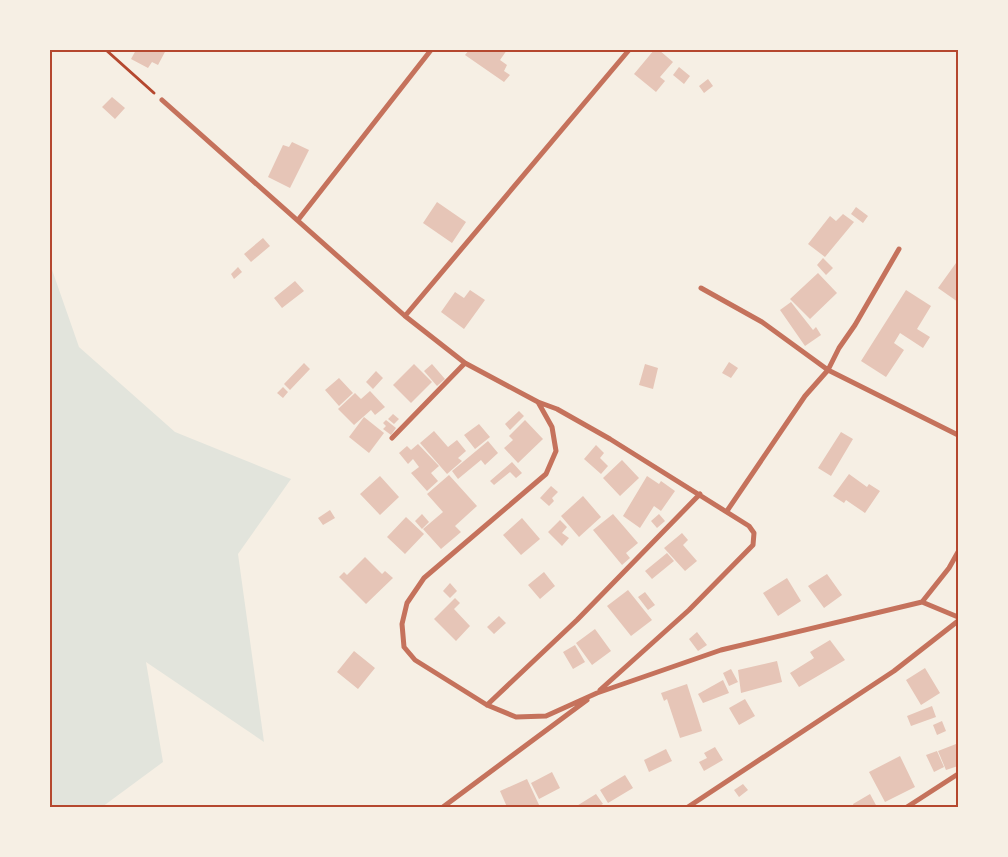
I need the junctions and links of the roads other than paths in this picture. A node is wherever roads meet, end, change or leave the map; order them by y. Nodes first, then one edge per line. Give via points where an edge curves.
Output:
1 (431, 50) edge
2 (629, 50) edge
3 (162, 100) road end
4 (298, 220) junction
5 (899, 249) dead end
6 (701, 288) dead end
7 (405, 316) junction
8 (465, 363) junction
9 (828, 370) junction
10 (538, 402) junction
11 (958, 435) edge
12 (392, 438) dead end
13 (700, 494) junction
14 (727, 511) junction
15 (958, 552) edge
16 (922, 602) junction
17 (958, 619) edge
18 (597, 693) junction
19 (487, 705) junction
20 (958, 774) edge
21 (443, 807) edge
22 (688, 807) edge
23 (907, 807) edge

1 - 4 street
2 - 7 street
3 - 4 street
4 - 7 street
5 - 9 street
6 - 9 street via 762,322
7 - 8 street
8 - 10 street
8 - 12 street
9 - 11 street
9 - 14 street via 806,396
10 - 13 street via 610,438
10 - 19 street via 552,428 556,451 546,474 424,578 407,603 402,624 404,647 415,660
13 - 14 street
13 - 19 street via 577,620
14 - 18 street via 749,526 754,533 753,545 689,610
15 - 16 street
16 - 17 street
16 - 18 street via 721,650
17 - 22 street via 894,671
18 - 19 street via 546,716 516,717
18 - 21 street
20 - 23 street

